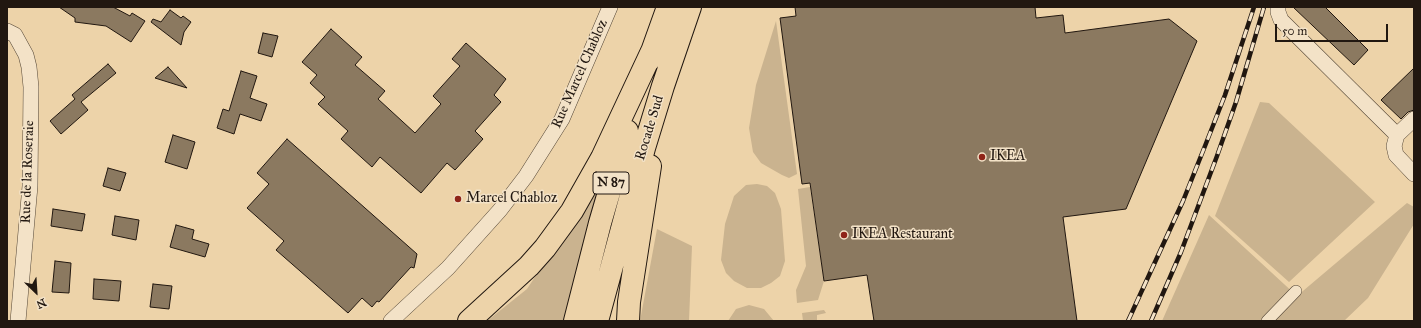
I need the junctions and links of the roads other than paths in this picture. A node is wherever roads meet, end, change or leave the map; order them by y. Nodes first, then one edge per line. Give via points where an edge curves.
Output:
1 (610, 7) edge
2 (668, 7) edge
3 (690, 7) edge
4 (1278, 7) edge
5 (7, 31) edge
6 (654, 47) junction
7 (663, 86) junction
8 (1414, 119) edge
9 (1398, 135) junction
10 (1414, 174) edge
11 (1296, 291) dead end
12 (18, 321) edge
13 (391, 321) edge
14 (468, 321) edge
15 (575, 321) edge
16 (597, 321) edge
17 (628, 321) edge
18 (1268, 321) edge

1 - 13 street, Rue Marcel Chabloz via 562,119 526,176 500,210 448,268
2 - 6 highway, Rocade Sud / N 87
3 - 7 highway, Rocade Sud / N 87
4 - 9 street via 1281,20
5 - 12 street, Rue de la Roseraie via 15,36 26,54 31,87 30,186
6 - 14 highway via 602,158 572,211 530,266
6 - 15 highway, Rocade Sud / N 87 via 619,156
7 - 16 highway, Rocade Sud / N 87 via 627,206
7 - 17 highway
8 - 9 street
9 - 10 street via 1394,146 1396,155
11 - 18 street

